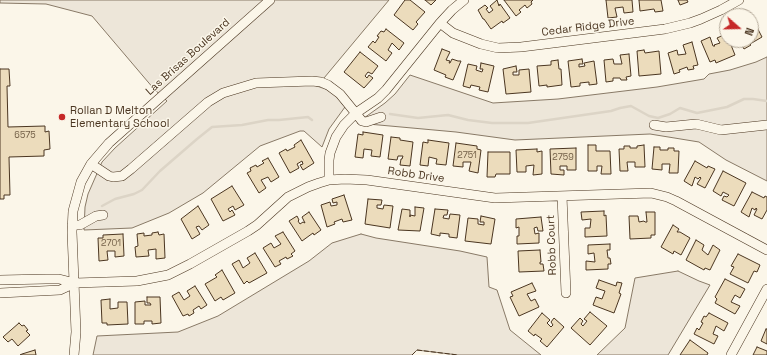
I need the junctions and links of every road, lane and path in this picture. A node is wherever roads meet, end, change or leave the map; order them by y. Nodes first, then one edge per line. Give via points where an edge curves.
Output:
1 (270, 0) edge
2 (464, 0) edge
3 (739, 0) edge
4 (440, 23) junction
5 (356, 113) junction
6 (381, 117) dead end
7 (654, 125) dead end
8 (767, 125) edge
9 (91, 164) junction
10 (329, 180) junction
11 (562, 196) junction
12 (103, 216) dead end
13 (72, 225) junction
14 (767, 250) edge
15 (0, 280) edge
16 (75, 283) junction
17 (767, 289) edge
18 (0, 293) edge
19 (566, 293) dead end
20 (74, 355) edge
21 (732, 355) edge

1 - 9 street, Las Brisas Boulevard via 109,143
2 - 4 street
3 - 4 street, Cedar Ridge Drive via 701,19 665,29 521,47 498,48 481,44 453,33
4 - 5 street via 386,90
5 - 6 street via 366,122
5 - 9 street via 335,89 321,82 256,83 223,93 208,102 122,176 109,176
5 - 10 street via 344,125 333,144 329,160
7 - 8 street via 666,127 696,124 721,130
9 - 13 street, Las Brisas Boulevard via 81,182 73,210
10 - 11 street, Robb Drive via 367,180 495,198
10 - 16 street, Robb Drive via 288,197 248,231 168,275 137,281
11 - 14 street, Robb Drive via 642,192 667,197
11 - 19 street, Robb Court
12 - 13 street via 96,216 80,225
13 - 16 street, Las Brisas Boulevard
15 - 16 street, Robb Drive via 59,279
16 - 18 street, Robb Drive via 60,290
16 - 20 street, Las Brisas Boulevard
17 - 21 street

